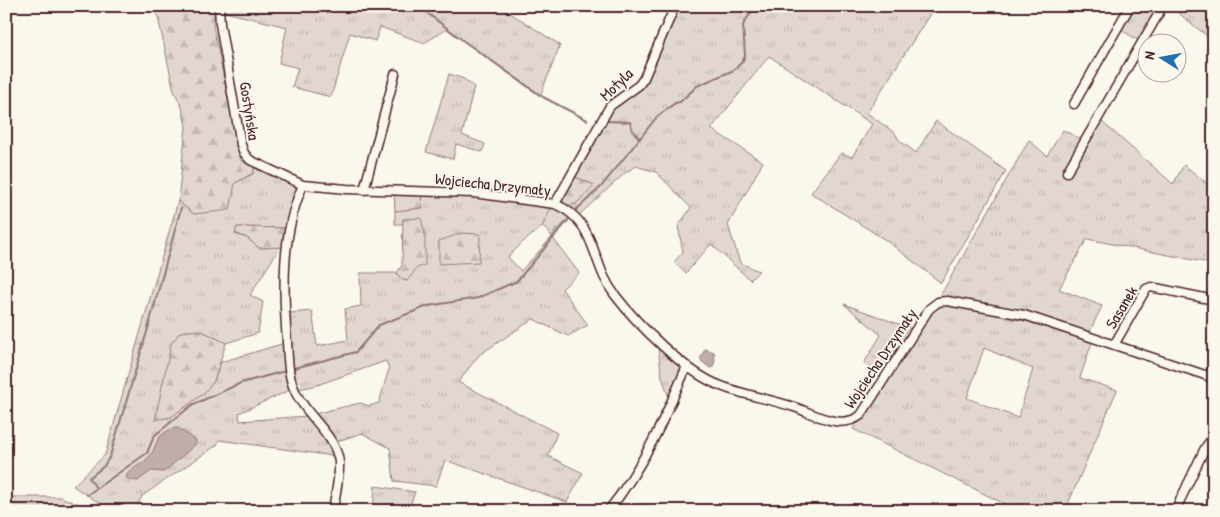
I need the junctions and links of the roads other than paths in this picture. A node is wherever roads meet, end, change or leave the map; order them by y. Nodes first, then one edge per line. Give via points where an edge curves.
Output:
1 (219, 6) edge
2 (675, 6) edge
3 (1130, 6) edge
4 (1163, 6) edge
5 (395, 74) dead end
6 (1074, 104) dead end
7 (1067, 172) dead end
8 (303, 185) junction
9 (364, 190) junction
10 (555, 204) junction
11 (1214, 300) edge
12 (1114, 345) junction
13 (1214, 365) edge
14 (686, 366) junction
15 (1212, 377) edge
16 (1214, 436) edge
17 (333, 511) edge
18 (608, 511) edge
19 (1175, 511) edge

1 - 8 street, Gostyńska via 244,153 250,160
2 - 10 street, Motyla via 644,78 610,106
3 - 6 street
4 - 7 street
5 - 9 street
8 - 9 street, Wojciecha Drzymały
8 - 17 street via 291,220 286,257 284,302 288,359 295,391 336,452 339,471
9 - 10 street, Wojciecha Drzymały via 473,193
10 - 14 street, Wojciecha Drzymały via 566,208 585,227 606,282 615,296
11 - 12 street, Sasanek via 1151,287 1146,289
12 - 14 street, Wojciecha Drzymały via 1024,315 938,302 909,337 861,415 850,423 720,386
12 - 15 street, Wojciecha Drzymały
13 - 15 street
14 - 18 street via 662,424
16 - 19 street

